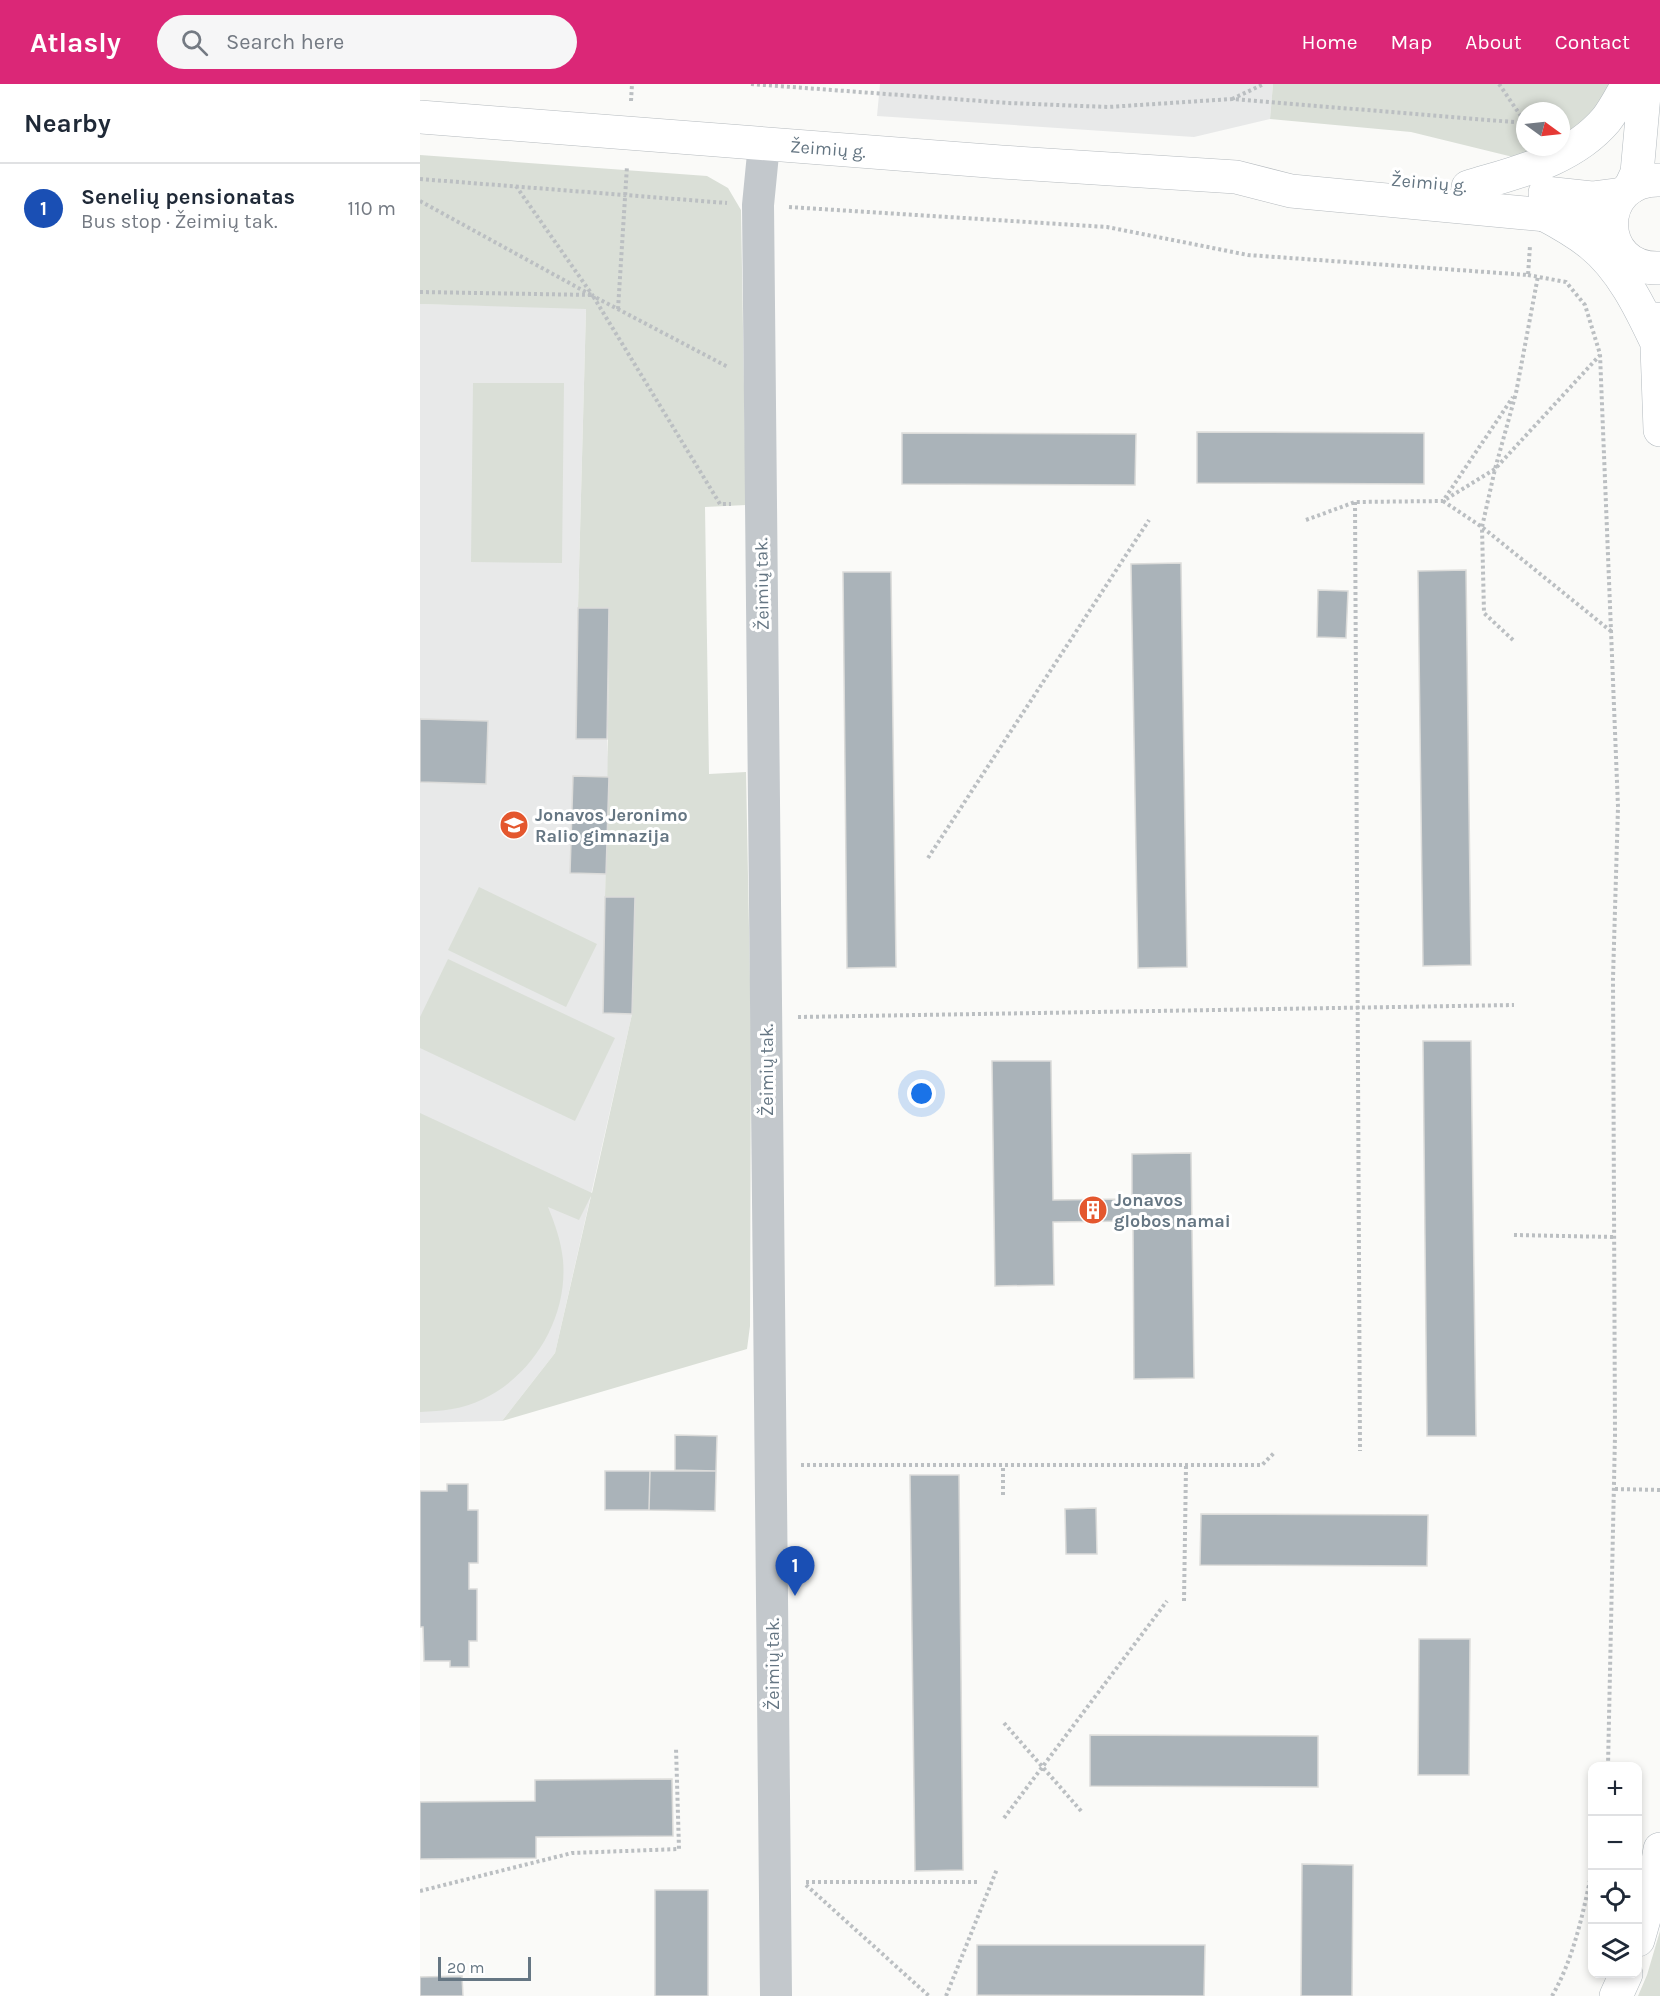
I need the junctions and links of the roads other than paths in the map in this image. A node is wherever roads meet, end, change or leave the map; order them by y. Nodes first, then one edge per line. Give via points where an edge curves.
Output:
1 (1628, 84) edge
2 (1645, 84) edge
3 (420, 117) edge
4 (764, 144) junction
5 (1236, 177) junction
6 (1468, 187) junction
7 (1638, 188) edge
8 (1543, 214) junction
9 (1636, 257) edge
10 (1656, 341) junction
11 (1660, 430) edge
12 (1660, 1850) edge
13 (1642, 1926) edge
14 (1624, 1978) edge
15 (776, 1996) edge
16 (1616, 1996) edge

1 - 6 main road via 1606,120 1578,145 1540,165
2 - 7 main road
3 - 4 main road, Žeimių g.
4 - 5 main road, Žeimių g.
4 - 15 street, Žeimių tak. via 758,205
5 - 6 main road, Žeimių g. via 1293,170
5 - 8 main road, Žeimių g. via 1291,191
6 - 7 main road, Žeimių g. via 1592,198
7 - 9 main road via 1613,211 1611,231
8 - 9 main road, Žeimių g. via 1594,224
8 - 10 main road via 1593,245 1624,282
9 - 10 main road via 1655,306
10 - 11 main road
12 - 13 main road
14 - 16 main road

